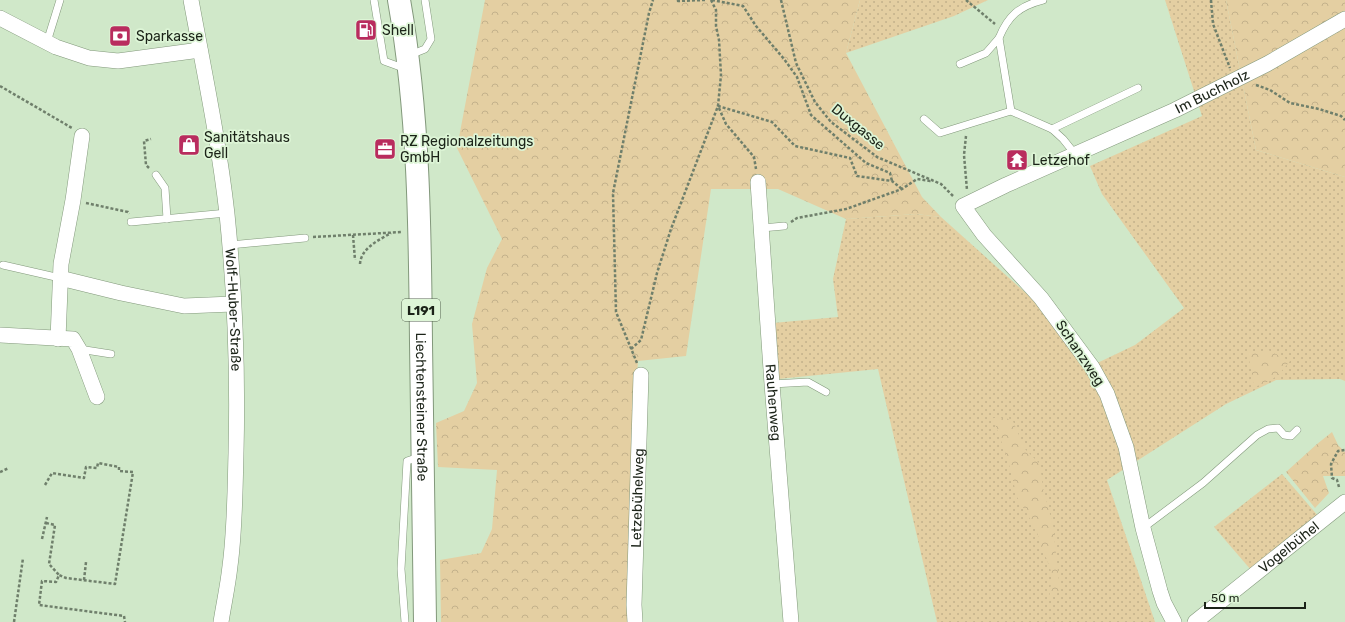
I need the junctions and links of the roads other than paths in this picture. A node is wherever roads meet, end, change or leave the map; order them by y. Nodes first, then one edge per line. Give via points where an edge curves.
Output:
1 (60, 0) edge
2 (191, 0) edge
3 (374, 0) edge
4 (399, 0) edge
5 (425, 0) edge
6 (1043, 0) edge
7 (0, 18) edge
8 (1345, 19) edge
9 (999, 38) junction
10 (48, 42) junction
11 (200, 50) junction
12 (409, 64) junction
13 (960, 64) dead end
14 (1138, 88) dead end
15 (1011, 111) junction
16 (924, 119) dead end
17 (1052, 129) junction
18 (82, 136) road end
19 (1075, 154) junction
20 (156, 175) road end
21 (758, 182) road end
22 (967, 204) joint
23 (227, 213) junction
24 (167, 219) junction
25 (131, 222) road end
26 (784, 226) road end
27 (761, 228) junction
28 (305, 238) road end
29 (230, 245) junction
30 (3, 265) dead end
31 (60, 278) junction
32 (233, 304) junction
33 (0, 335) edge
34 (58, 339) junction
35 (79, 349) junction
36 (111, 354) dead end
37 (641, 375) road end
38 (772, 384) junction
39 (826, 392) dead end
40 (97, 397) dead end
41 (1298, 430) dead end
42 (422, 456) junction
43 (1345, 502) edge
44 (1144, 528) junction
45 (222, 622) edge
46 (405, 622) edge
47 (425, 622) edge
48 (636, 622) edge
49 (791, 622) edge
50 (1174, 622) edge
51 (1195, 622) edge

1 - 10 lane
2 - 11 street, Wolf-Huber-Straße
3 - 12 lane via 384,61
4 - 12 main road, Liechtensteiner Straße / L191
5 - 12 lane via 431,39 425,49
6 - 9 lane via 1015,13 1004,24
7 - 10 street
8 - 19 street, Im Buchholz via 1267,64 1175,110
9 - 13 lane via 986,53
9 - 15 lane
10 - 11 street via 89,58 118,61
11 - 23 street, Wolf-Huber-Straße
12 - 42 main road, Liechtensteiner Straße / L191 via 420,229
14 - 17 lane
15 - 16 lane via 940,133
15 - 17 lane
17 - 19 lane
18 - 31 street
19 - 22 street, Im Buchholz
20 - 24 lane via 165,188
21 - 27 street, Rauhenweg
22 - 44 street, Schanzweg via 984,235 1041,298 1092,367 1107,394 1126,447
23 - 24 lane
23 - 29 street, Wolf-Huber-Straße
24 - 25 lane
26 - 27 lane
27 - 38 street, Rauhenweg
28 - 29 lane
29 - 32 street, Wolf-Huber-Straße
30 - 31 lane
31 - 32 street via 184,306
31 - 34 street
32 - 45 street, Wolf-Huber-Straße via 237,399 235,490 230,566
33 - 34 street
34 - 35 street via 73,339
35 - 36 lane
35 - 40 street
37 - 48 street, Letzebühelweg via 634,605
38 - 39 lane via 808,382
38 - 49 street, Rauhenweg
41 - 44 lane via 1291,436 1284,435 1278,428 1268,429 1258,435 1203,483
42 - 46 lane via 407,461 401,569
42 - 47 main road, Liechtensteiner Straße / L191
43 - 51 street, Vogelbühel
44 - 50 street, Schanzweg via 1164,603

